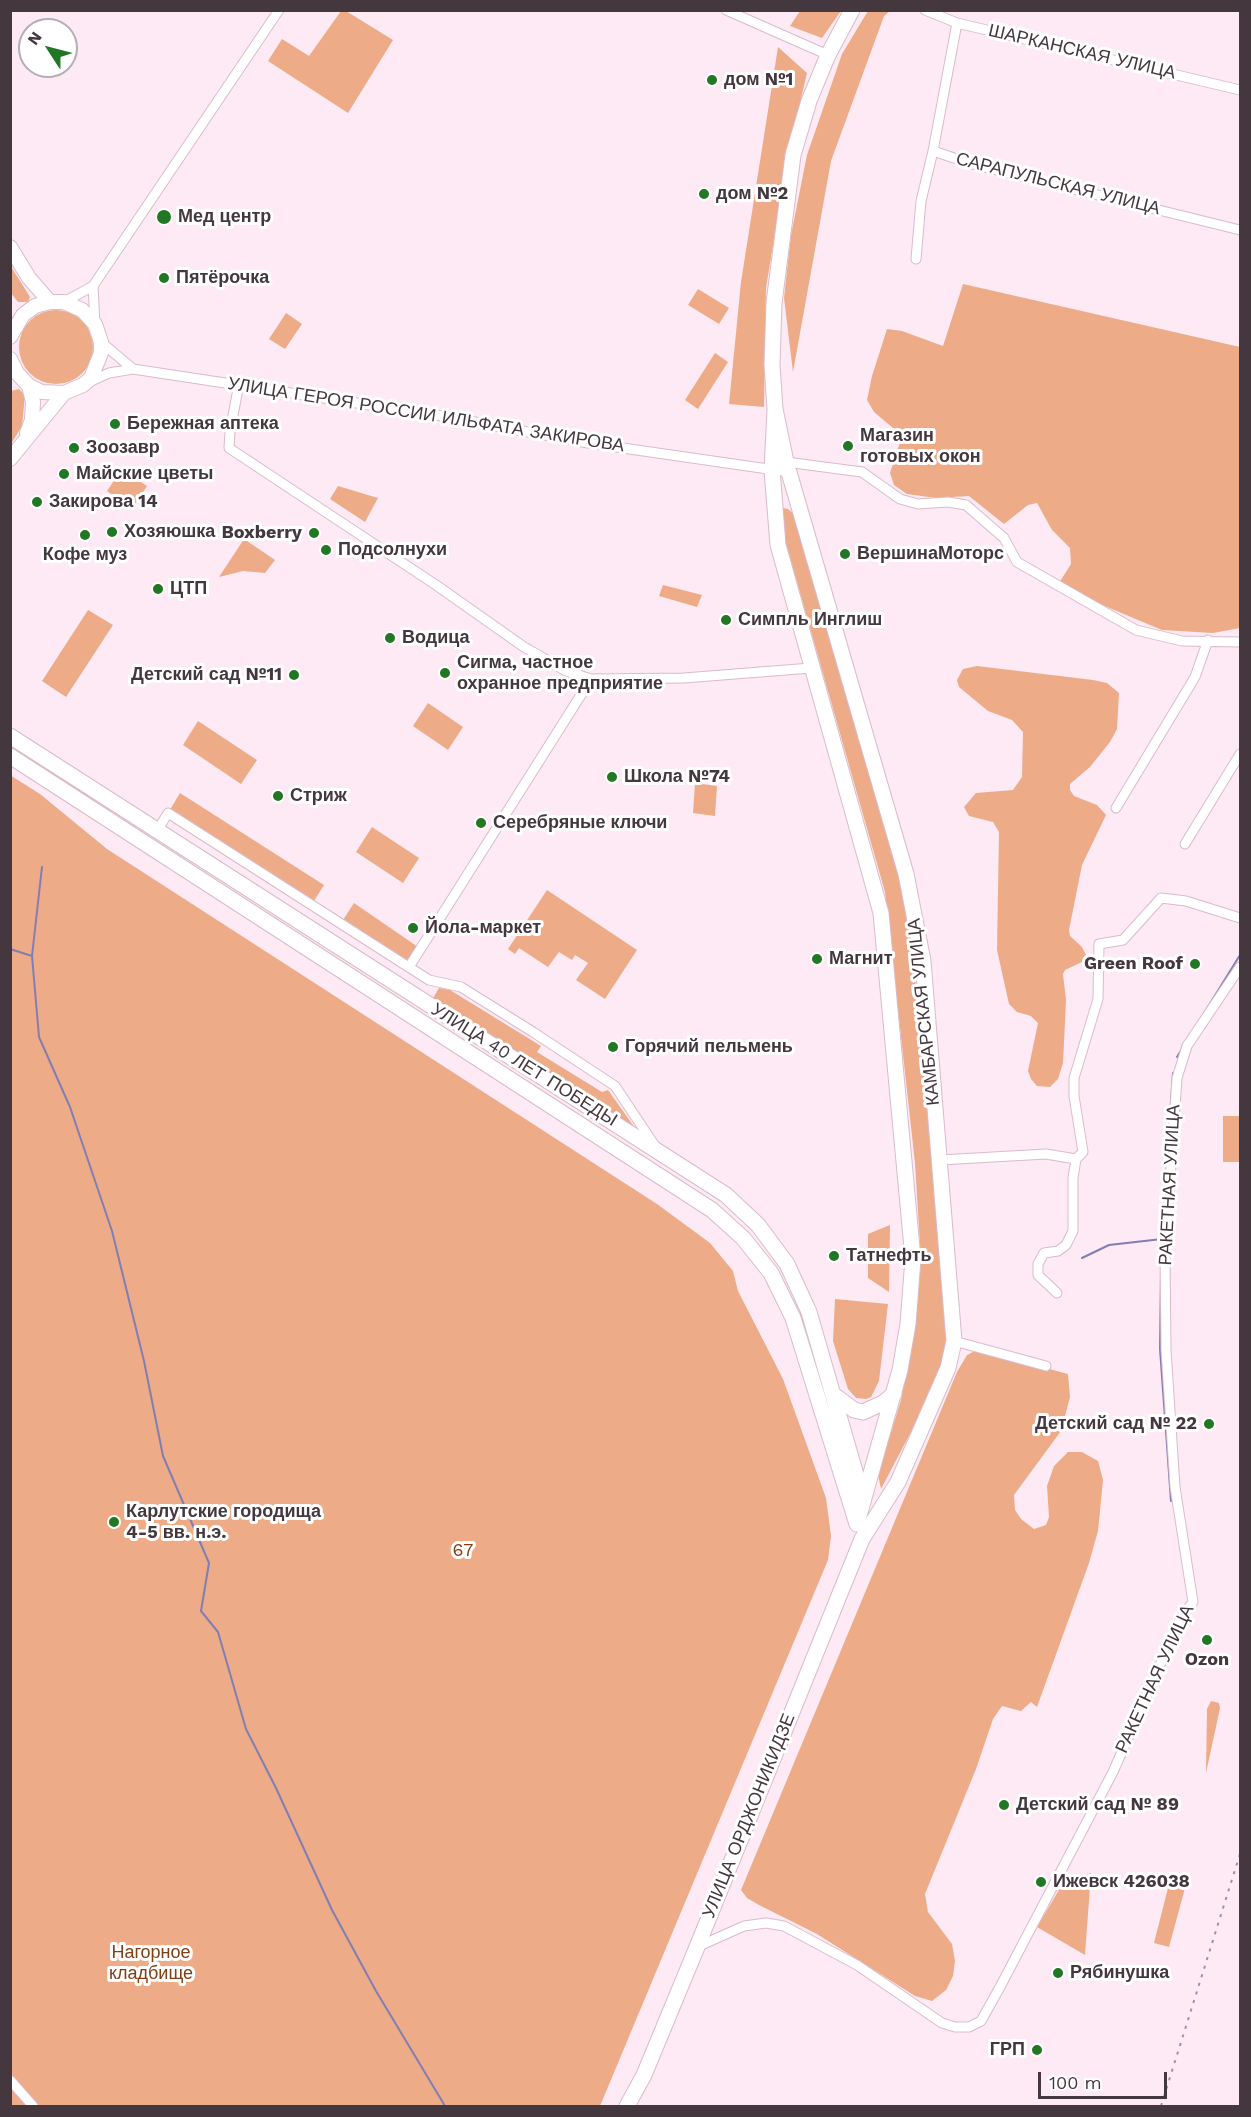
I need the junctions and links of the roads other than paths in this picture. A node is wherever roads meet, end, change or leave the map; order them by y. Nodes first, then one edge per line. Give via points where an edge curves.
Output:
1 (279, 10) edge
2 (726, 10) edge
3 (852, 10) edge
4 (925, 10) edge
5 (957, 23) junction
6 (828, 55) junction
7 (1240, 90) edge
8 (933, 151) junction
9 (1240, 230) edge
10 (10, 247) edge
11 (916, 259) dead end
12 (93, 286) junction
13 (57, 302) junction
14 (95, 324) junction
15 (12, 327) edge
16 (101, 342) junction
17 (10, 359) edge
18 (133, 369) junction
19 (239, 384) junction
20 (82, 385) junction
21 (29, 386) junction
22 (64, 393) junction
23 (775, 409) junction
24 (24, 441) junction
25 (10, 459) edge
26 (788, 467) junction
27 (772, 470) junction
28 (773, 513) junction
29 (801, 514) junction
30 (1208, 640) junction
31 (1240, 642) edge
32 (811, 668) junction
33 (591, 679) junction
34 (10, 736) edge
35 (1240, 754) edge
36 (10, 756) edge
37 (1116, 808) dead end
38 (157, 831) junction
39 (1185, 844) dead end
40 (1240, 918) edge
41 (355, 932) junction
42 (343, 950) junction
43 (409, 967) junction
44 (1240, 967) edge
45 (657, 1149) junction
46 (1076, 1159) junction
47 (940, 1160) junction
48 (1057, 1293) dead end
49 (954, 1341) junction
50 (1046, 1366) dead end
51 (894, 1394) junction
52 (834, 1395) junction
53 (851, 1480) junction
54 (864, 1500) junction
55 (863, 1530) junction
56 (697, 1947) junction
57 (10, 2080) edge
58 (33, 2106) edge
59 (627, 2106) edge

1 - 12 street
2 - 6 street
3 - 6 main road, КАМБАРСКАЯ УЛИЦА
4 - 5 street, ШАРКАНСКАЯ УЛИЦА
5 - 7 street, ШАРКАНСКАЯ УЛИЦА
5 - 8 street, САРАПУЛЬСКАЯ УЛИЦА
6 - 23 main road, КАМБАРСКАЯ УЛИЦА via 809,101 794,155 782,233 774,303
8 - 9 street, САРАПУЛЬСКАЯ УЛИЦА
8 - 11 street via 921,201
10 - 13 main road via 29,278
12 - 13 street
12 - 14 street
13 - 14 main road via 82,310
13 - 15 main road via 35,306
14 - 16 main road
16 - 18 street
16 - 20 main road via 99,363
17 - 21 main road
18 - 19 street, УЛИЦА ГЕРОЯ РОССИИ ИЛЬФАТА ЗАКИРОВА
18 - 20 street, УЛИЦА ГЕРОЯ РОССИИ ИЛЬФАТА ЗАКИРОВА
19 - 27 street, УЛИЦА ГЕРОЯ РОССИИ ИЛЬФАТА ЗАКИРОВА
19 - 33 street via 229,448 524,647 566,671
20 - 22 main road
21 - 22 main road via 42,392
21 - 24 main road via 32,420
22 - 24 main road
23 - 26 main road, КАМБАРСКАЯ УЛИЦА
23 - 27 main road, КАМБАРСКАЯ УЛИЦА
24 - 25 main road
26 - 27 street, УЛИЦА ГЕРОЯ РОССИИ ИЛЬФАТА ЗАКИРОВА
26 - 29 main road, КАМБАРСКАЯ УЛИЦА
26 - 30 street, УЛИЦА ГЕРОЯ РОССИИ ИЛЬФАТА ЗАКИРОВА via 862,472 900,499 918,504 966,505 1004,538 1017,562 1071,594 1136,630 1182,641
27 - 28 main road, КАМБАРСКАЯ УЛИЦА
28 - 29 main road via 781,504
28 - 32 main road, КАМБАРСКАЯ УЛИЦА
29 - 47 main road, КАМБАРСКАЯ УЛИЦА via 906,874 923,961
30 - 31 street, УЛИЦА ГЕРОЯ РОССИИ ИЛЬФАТА ЗАКИРОВА
30 - 37 street via 1195,677
32 - 33 street via 684,678
32 - 51 main road, КАМБАРСКАЯ УЛИЦА via 881,913 913,1259 908,1324
33 - 43 street
34 - 38 main road, УЛИЦА 40 ЛЕТ ПОБЕДЫ
35 - 39 street
36 - 53 main road, УЛИЦА 40 ЛЕТ ПОБЕДЫ via 712,1210 743,1238 771,1273 793,1318
38 - 41 street via 168,813
38 - 42 main road, УЛИЦА 40 ЛЕТ ПОБЕДЫ
40 - 46 street via 1186,901 1161,898 1123,940 1099,944 1098,999 1074,1078 1083,1152
41 - 42 street
41 - 43 street
42 - 45 main road, УЛИЦА 40 ЛЕТ ПОБЕДЫ
43 - 45 street via 429,980 461,987 615,1086
44 - 56 street, РАКЕТНАЯ УЛИЦА via 1187,1046 1176,1089 1165,1254 1166,1350 1175,1487 1193,1602 1167,1647 1113,1772 1000,1987 981,2021 969,2027 955,2027 942,2023 857,1965 784,1926 744,1926
45 - 52 main road, УЛИЦА 40 ЛЕТ ПОБЕДЫ via 726,1195 758,1225 787,1264 809,1312
46 - 47 street via 1046,1154
46 - 48 street via 1071,1239 1058,1251 1044,1253 1038,1264 1038,1275
47 - 49 main road, КАМБАРСКАЯ УЛИЦА
49 - 50 street
49 - 55 main road, КАМБАРСКАЯ УЛИЦА via 948,1368 903,1472
51 - 52 main road via 863,1412
51 - 54 main road, КАМБАРСКАЯ УЛИЦА
52 - 53 main road, УЛИЦА 40 ЛЕТ ПОБЕДЫ
53 - 54 main road, УЛИЦА 40 ЛЕТ ПОБЕДЫ
53 - 55 main road, УЛИЦА 40 ЛЕТ ПОБЕДЫ
54 - 55 main road, УЛИЦА 40 ЛЕТ ПОБЕДЫ
55 - 56 main road, УЛИЦА ОРДЖОНИКИДЗЕ
56 - 59 main road, УЛИЦА ОРДЖОНИКИДЗЕ via 644,2075
57 - 58 street

